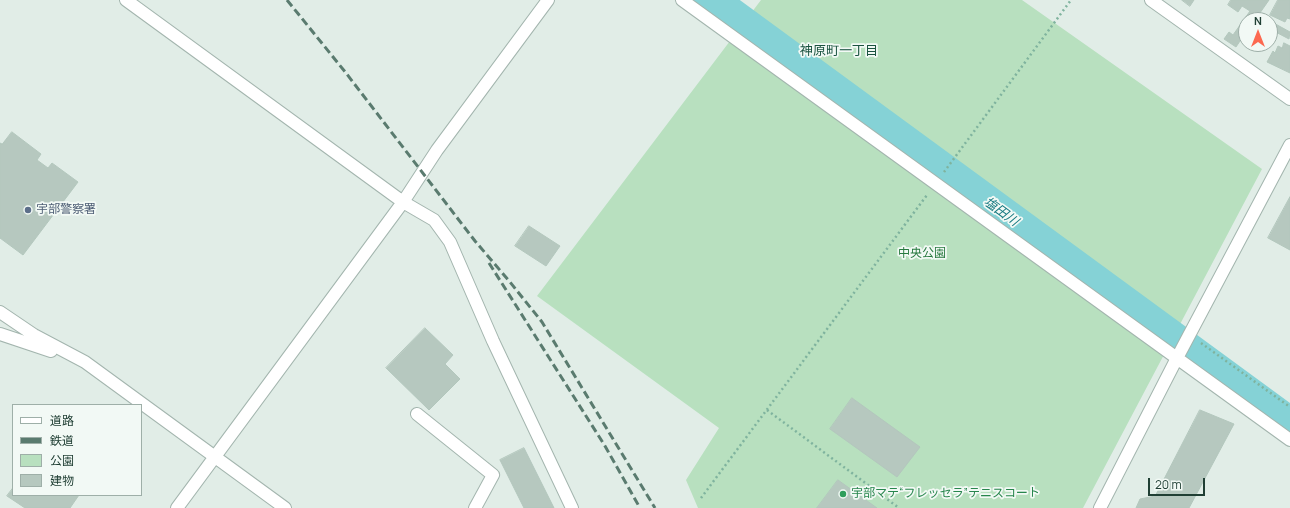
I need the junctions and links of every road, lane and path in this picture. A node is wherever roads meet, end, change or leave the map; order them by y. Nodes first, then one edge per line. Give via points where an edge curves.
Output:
1 (126, 0) edge
2 (548, 0) edge
3 (682, 0) edge
4 (1071, 0) edge
5 (1151, 0) edge
6 (1290, 99) edge
7 (1290, 145) edge
8 (943, 174) dead end
9 (935, 184) junction
10 (403, 202) junction
11 (0, 312) edge
12 (0, 334) edge
13 (1188, 336) junction
14 (1178, 355) junction
15 (85, 362) junction
16 (1290, 408) edge
17 (767, 410) junction
18 (417, 414) dead end
19 (1290, 440) edge
20 (214, 456) junction
21 (701, 498) dead end
22 (177, 508) edge
23 (285, 508) edge
24 (475, 508) edge
25 (572, 508) edge
26 (899, 508) edge
27 (1100, 508) edge

1 - 10 street
2 - 10 street via 437,150
3 - 9 street
4 - 8 path
5 - 6 street
7 - 13 street
9 - 14 street
9 - 17 path
10 - 20 street
10 - 25 street via 434,220 450,242 493,341
11 - 15 street via 34,335
12 - 15 street
13 - 14 street
13 - 16 path
14 - 19 street
14 - 27 street
15 - 20 street
17 - 21 path
17 - 26 path
18 - 24 street via 493,475
20 - 22 street
20 - 23 street

